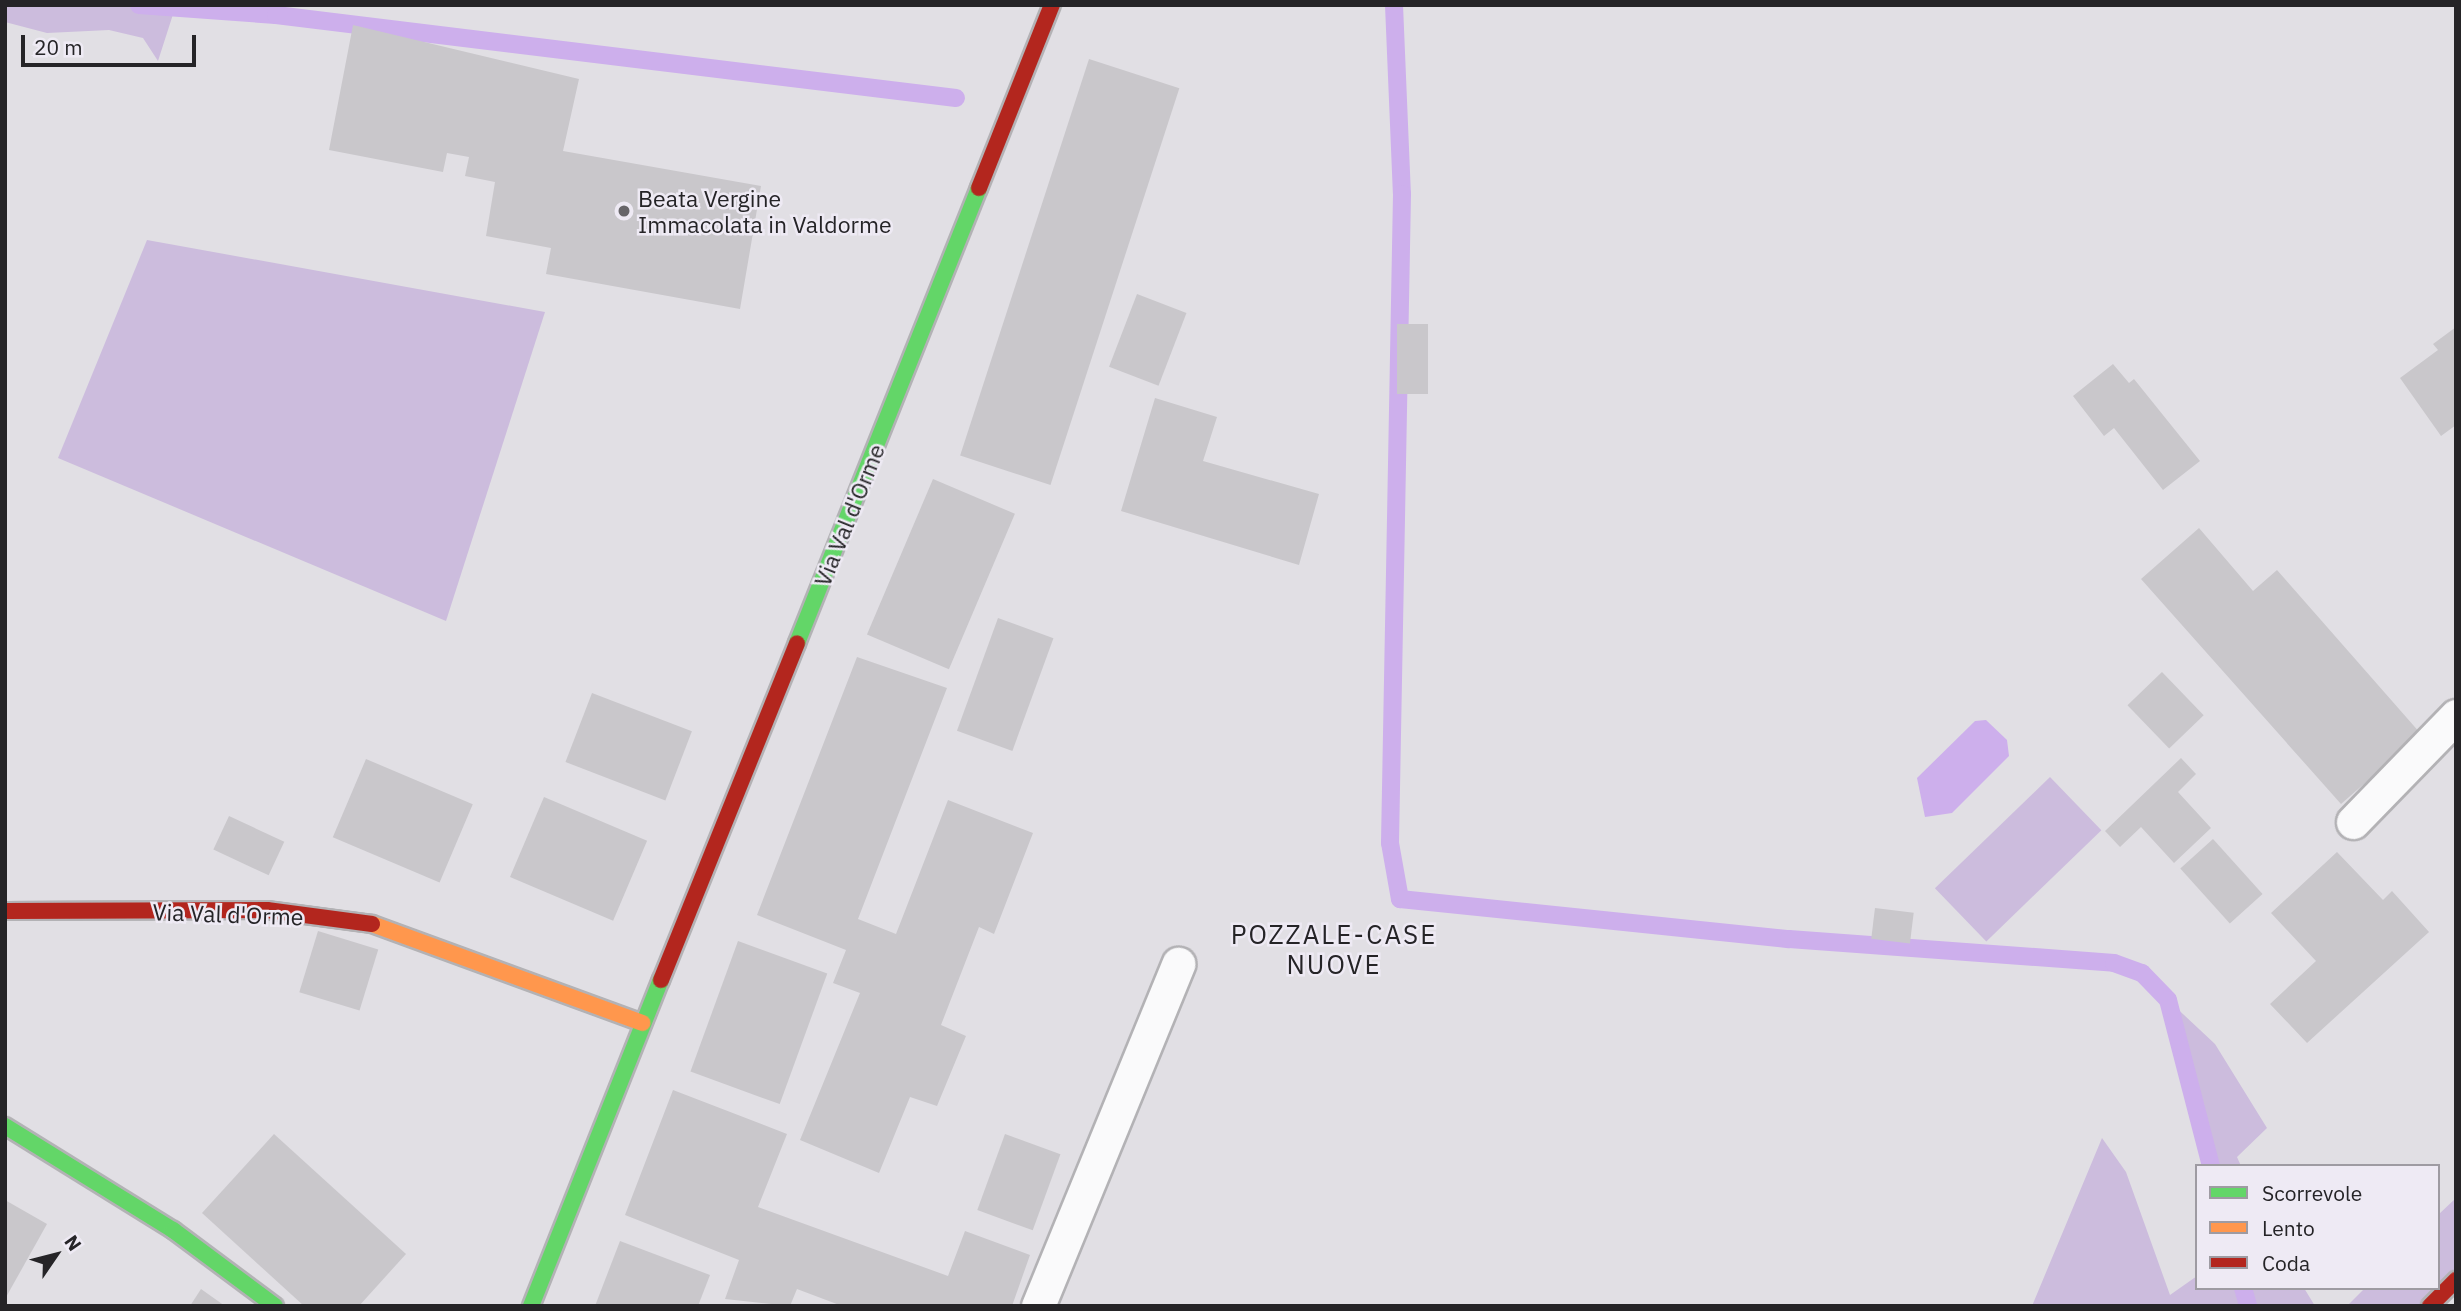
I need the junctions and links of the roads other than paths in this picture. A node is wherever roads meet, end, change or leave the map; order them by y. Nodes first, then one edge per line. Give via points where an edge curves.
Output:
1 (1052, 5) edge
2 (2456, 716) edge
3 (2353, 822) dead end
4 (5, 911) edge
5 (1178, 964) dead end
6 (642, 1023) junction
7 (5, 1126) edge
8 (2456, 1280) edge
9 (275, 1306) edge
10 (531, 1306) edge
11 (1038, 1306) edge
12 (2430, 1306) edge

1 - 6 street, Via Val d'Orme
2 - 3 lane
4 - 6 street, Via Val d'Orme via 267,911 378,925
5 - 11 lane
6 - 10 street, Via Val d'Orme
7 - 9 street via 173,1230
8 - 12 street

